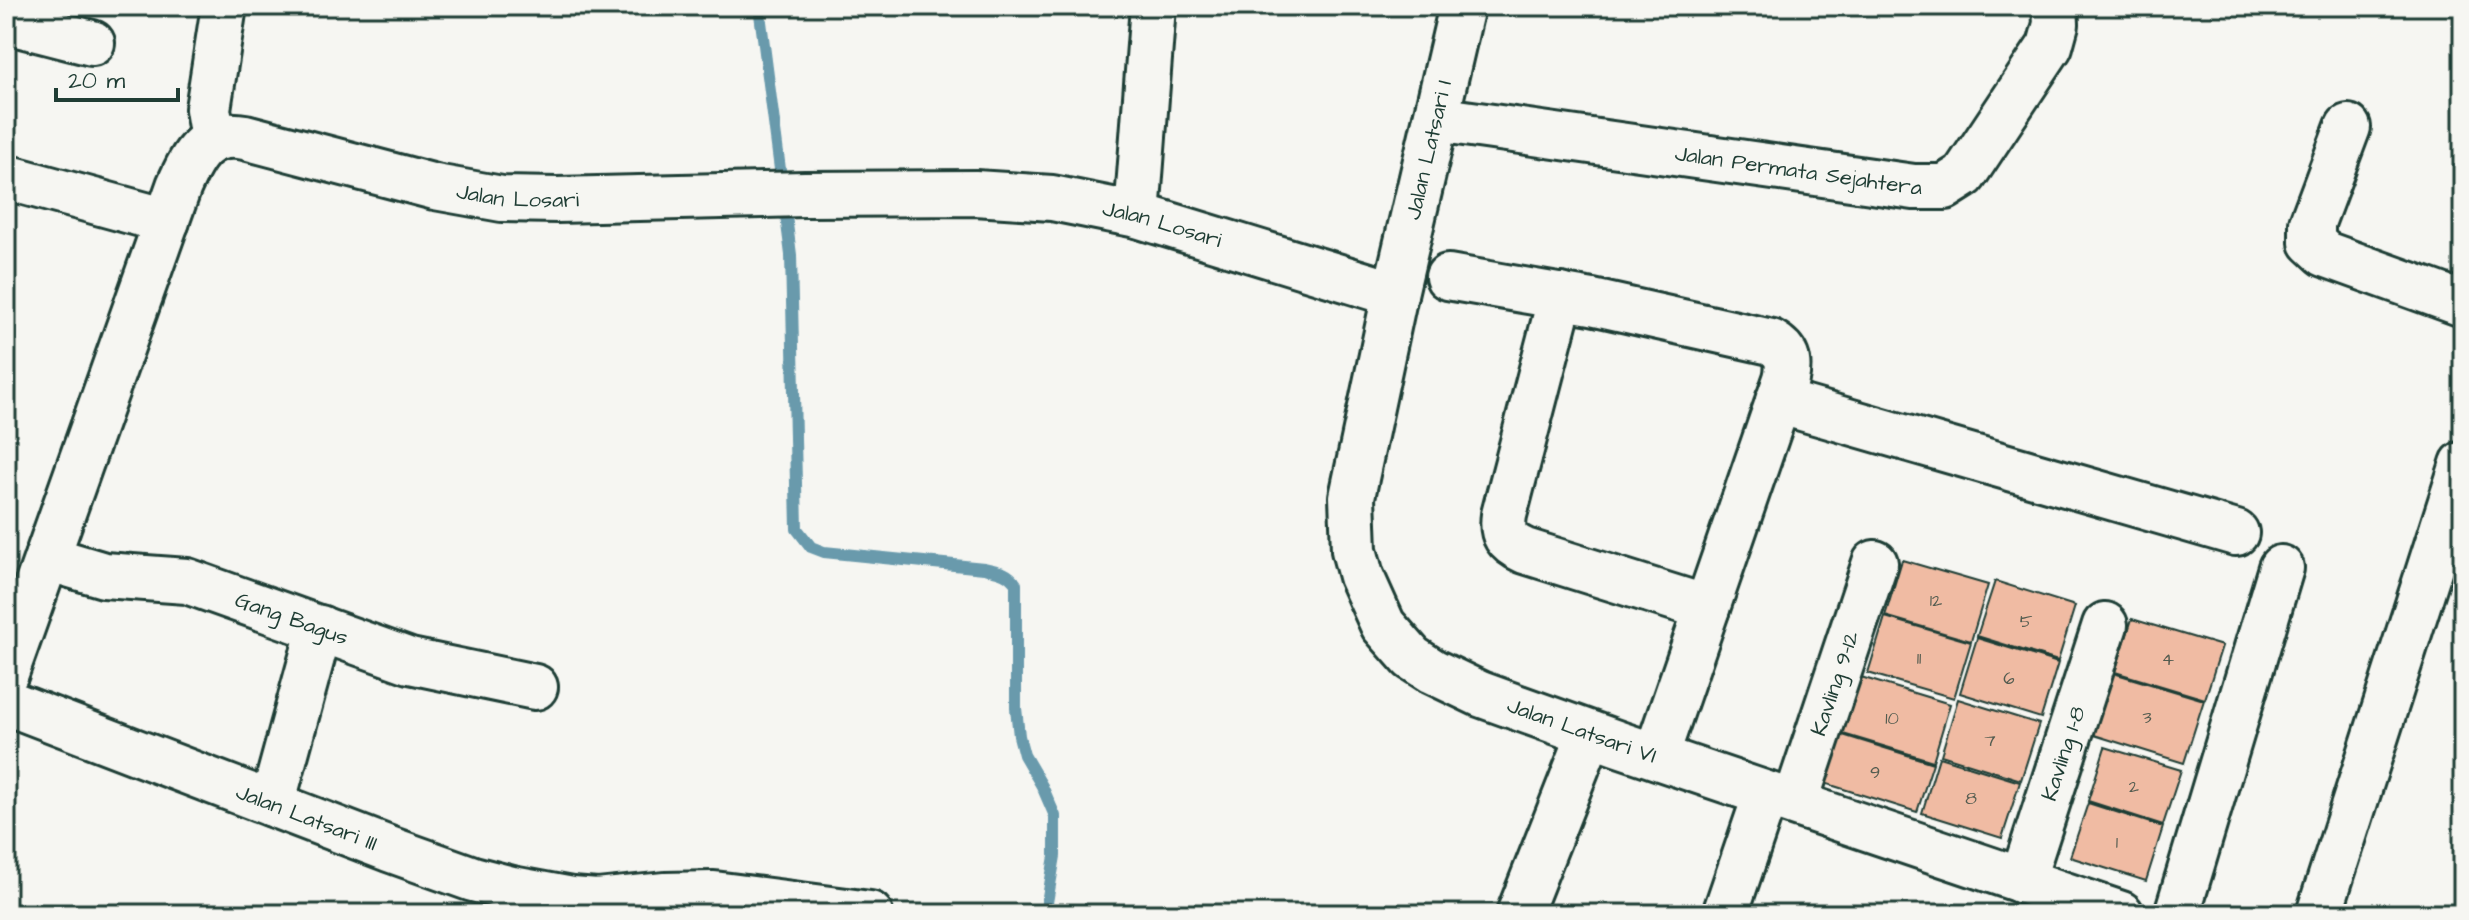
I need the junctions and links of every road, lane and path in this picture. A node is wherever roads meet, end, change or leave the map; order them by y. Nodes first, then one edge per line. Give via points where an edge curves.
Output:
1 (224, 6) edge
2 (1153, 6) edge
3 (1462, 6) edge
4 (2055, 6) edge
5 (6, 21) edge
6 (92, 43) dead end
7 (1436, 119) junction
8 (2348, 127) dead end
9 (213, 139) junction
10 (6, 177) edge
11 (1137, 215) junction
12 (167, 221) junction
13 (1448, 277) dead end
14 (1395, 294) junction
15 (1561, 296) junction
16 (2463, 304) edge
17 (1778, 401) junction
18 (2463, 464) edge
19 (2236, 533) dead end
20 (47, 558) junction
21 (1875, 563) dead end
22 (2281, 568) dead end
23 (1707, 608) junction
24 (2105, 625) dead end
25 (320, 628) junction
26 (6, 673) edge
27 (535, 687) dead end
28 (6, 702) edge
29 (1590, 734) junction
30 (1656, 756) junction
31 (1781, 798) junction
32 (272, 804) junction
33 (2022, 881) junction
34 (521, 903) edge
35 (616, 907) edge
36 (870, 914) edge
37 (1519, 914) edge
38 (1725, 914) edge
39 (2121, 914) edge
40 (2177, 914) edge
41 (2319, 914) edge

1 - 9 street via 208,109
2 - 11 street
3 - 7 street, Jalan Latsari I
4 - 7 street, Jalan Permata Sejahtera via 2050,46 1964,175 1945,187 1914,187
5 - 6 street
7 - 14 street, Jalan Latsari I
8 - 16 street via 2312,223 2312,242 2325,254
9 - 11 street, Jalan Losari via 245,137 435,187 502,199 1022,195
9 - 12 street via 192,159
10 - 12 street
11 - 14 street, Jalan Losari
12 - 20 street
13 - 15 street
14 - 29 street, Jalan Latsari VI via 1352,497 1354,550 1369,596 1383,625 1412,658 1432,671
15 - 17 street via 1771,342 1788,358
15 - 23 street via 1503,534 1525,551
17 - 19 street
17 - 23 street
18 - 41 street
20 - 25 street, Gang Bagus via 104,575 187,581
20 - 26 street
21 - 31 street, Kavling 9-12
22 - 40 street
23 - 30 street
24 - 33 street, Kavling 1-8
25 - 27 street, Gang Bagus via 410,661
25 - 32 street
28 - 32 street, Jalan Latsari III
29 - 30 street, Jalan Latsari VI
29 - 37 street
30 - 31 street, Jalan Latsari VI
31 - 33 street, Jalan Latsari VI
31 - 38 street, Kavling 9-12
32 - 34 street, Jalan Latsari III via 473,879
33 - 39 street, Jalan Latsari VI
34 - 35 street, Jalan Latsari III via 572,900
35 - 36 street, Jalan Latsari III via 697,893

